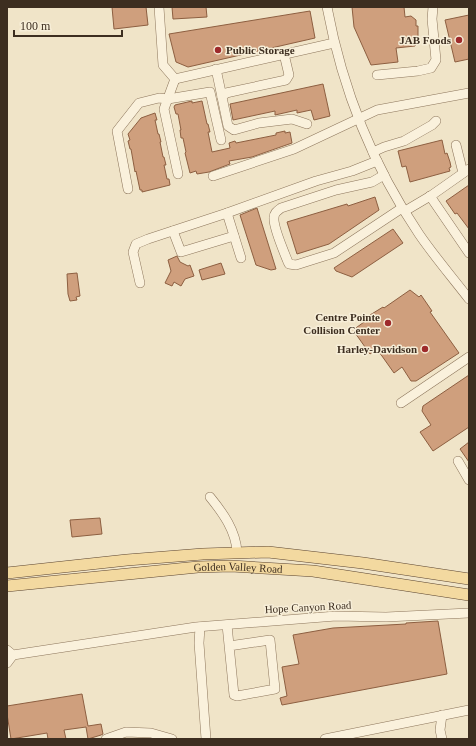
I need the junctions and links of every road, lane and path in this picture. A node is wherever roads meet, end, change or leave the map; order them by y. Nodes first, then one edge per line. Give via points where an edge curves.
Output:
1 (159, 7) edge
2 (327, 7) edge
3 (433, 7) edge
4 (334, 42) junction
5 (284, 54) junction
6 (216, 69) junction
7 (377, 74) dead end
8 (175, 79) junction
9 (469, 92) edge
10 (222, 97) junction
11 (168, 99) junction
12 (359, 119) junction
13 (436, 121) dead end
14 (307, 124) dead end
15 (221, 140) dead end
16 (456, 145) dead end
17 (375, 156) junction
18 (466, 171) edge
19 (178, 174) dead end
20 (384, 175) junction
21 (213, 176) dead end
22 (128, 189) dead end
23 (430, 196) junction
24 (403, 209) junction
25 (226, 213) junction
26 (173, 231) junction
27 (234, 236) junction
28 (469, 253) edge
29 (241, 258) dead end
30 (140, 283) dead end
31 (469, 299) edge
32 (469, 357) edge
33 (401, 403) dead end
34 (458, 461) dead end
35 (469, 480) edge
36 (210, 497) dead end
37 (237, 552) junction
38 (7, 573) edge
39 (469, 579) edge
40 (7, 586) edge
41 (469, 595) edge
42 (469, 613) edge
43 (226, 625) junction
44 (198, 627) junction
45 (229, 646) junction
46 (10, 652) edge
47 (7, 663) edge
48 (469, 710) edge
49 (442, 715) junction
50 (106, 739) edge
51 (172, 739) edge
52 (206, 739) edge
53 (326, 739) edge
54 (442, 739) edge

1 - 8 street via 163,65
2 - 4 street
3 - 7 street via 436,60 431,68
4 - 5 street
4 - 12 street
5 - 6 street
5 - 10 street via 289,75 286,80 226,93
6 - 8 street
6 - 10 street
8 - 11 street
9 - 12 street via 377,110
10 - 14 street via 228,126 234,130 259,123 292,119
11 - 15 street via 210,92
11 - 19 street via 164,109
11 - 22 street via 159,98 139,103 117,131
12 - 17 street
12 - 21 street via 294,149
13 - 17 street via 404,141 384,147
16 - 18 street
17 - 20 street
17 - 25 street via 352,171 316,180
18 - 23 street
20 - 24 street
20 - 24 street via 372,182 336,190 277,211 274,221 289,264 296,265 334,253
23 - 24 street
23 - 28 street
24 - 31 street
25 - 26 street
25 - 27 street
26 - 27 street via 181,252
26 - 30 street via 136,244 133,252
27 - 29 street
32 - 33 street
34 - 35 street
36 - 37 street via 231,528 237,542
37 - 38 main road, Golden Valley Road via 127,560
37 - 39 main road, Golden Valley Road via 268,552 363,563
40 - 41 main road, Golden Valley Road via 231,566 313,572
42 - 43 street, Hope Canyon Road via 386,617 336,616
43 - 44 street, Hope Canyon Road
43 - 45 street
44 - 46 street, Hope Canyon Road
44 - 52 street
45 - 45 street via 234,695 275,689 270,640
46 - 47 street
48 - 49 street
49 - 53 street
49 - 54 street
50 - 51 street via 126,732 151,733

